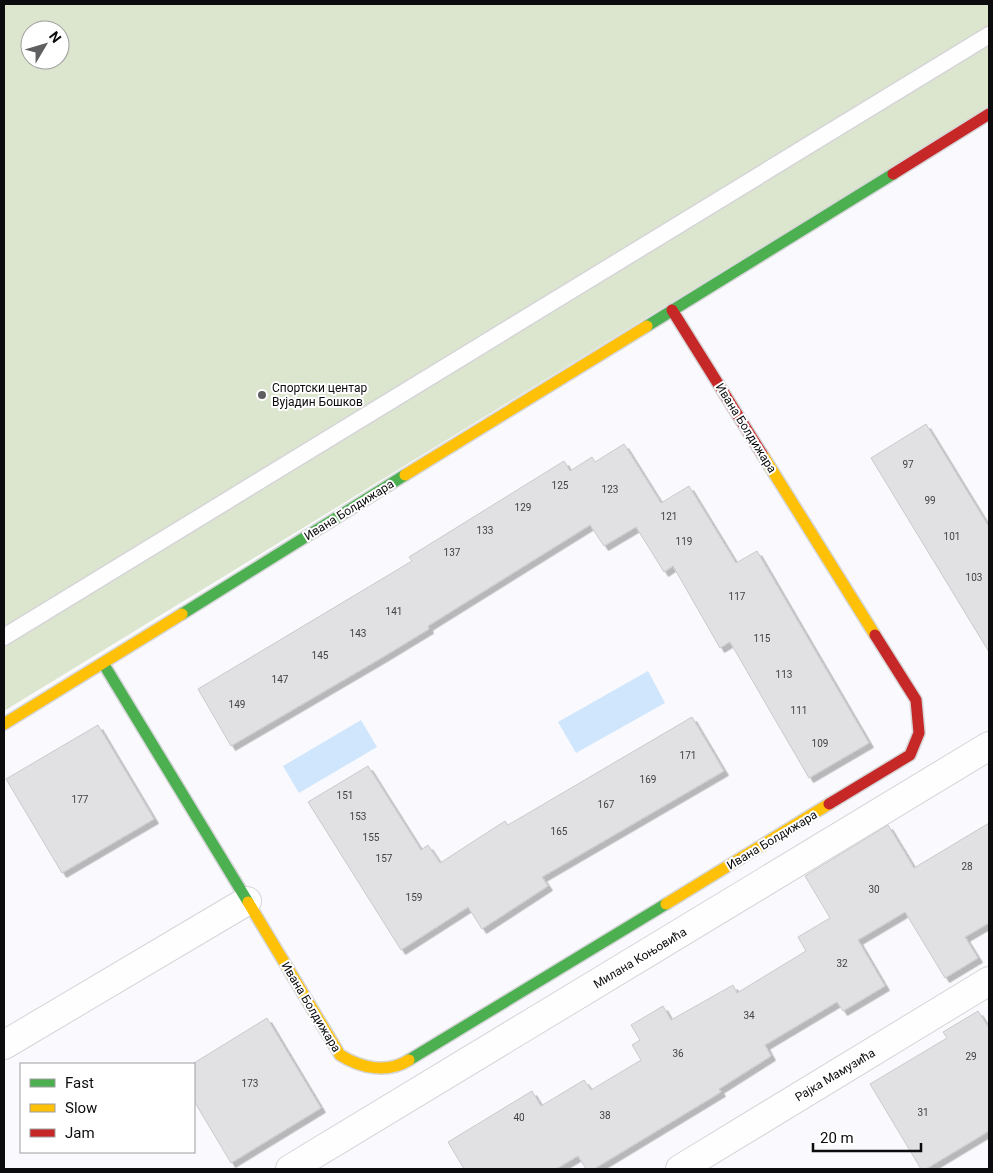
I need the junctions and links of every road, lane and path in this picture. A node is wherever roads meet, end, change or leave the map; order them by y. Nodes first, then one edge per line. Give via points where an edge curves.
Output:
1 (989, 35) edge
2 (989, 114) edge
3 (672, 310) junction
4 (4, 637) edge
5 (103, 663) junction
6 (4, 724) edge
7 (989, 746) edge
8 (247, 901) junction
9 (989, 981) edge
10 (4, 1045) edge
11 (290, 1169) edge
12 (680, 1169) edge

1 - 4 lane
2 - 3 street, Ивана Болдижара
3 - 5 street, Ивана Болдижара
3 - 8 street, Ивана Болдижара via 916,700 919,733 910,755 401,1065 378,1069 358,1066 340,1055
5 - 6 street, Ивана Болдижара
5 - 8 street, Ивана Болдижара
7 - 11 street, Милана Коњовића
8 - 10 street
9 - 12 street, Рајка Мамузића

